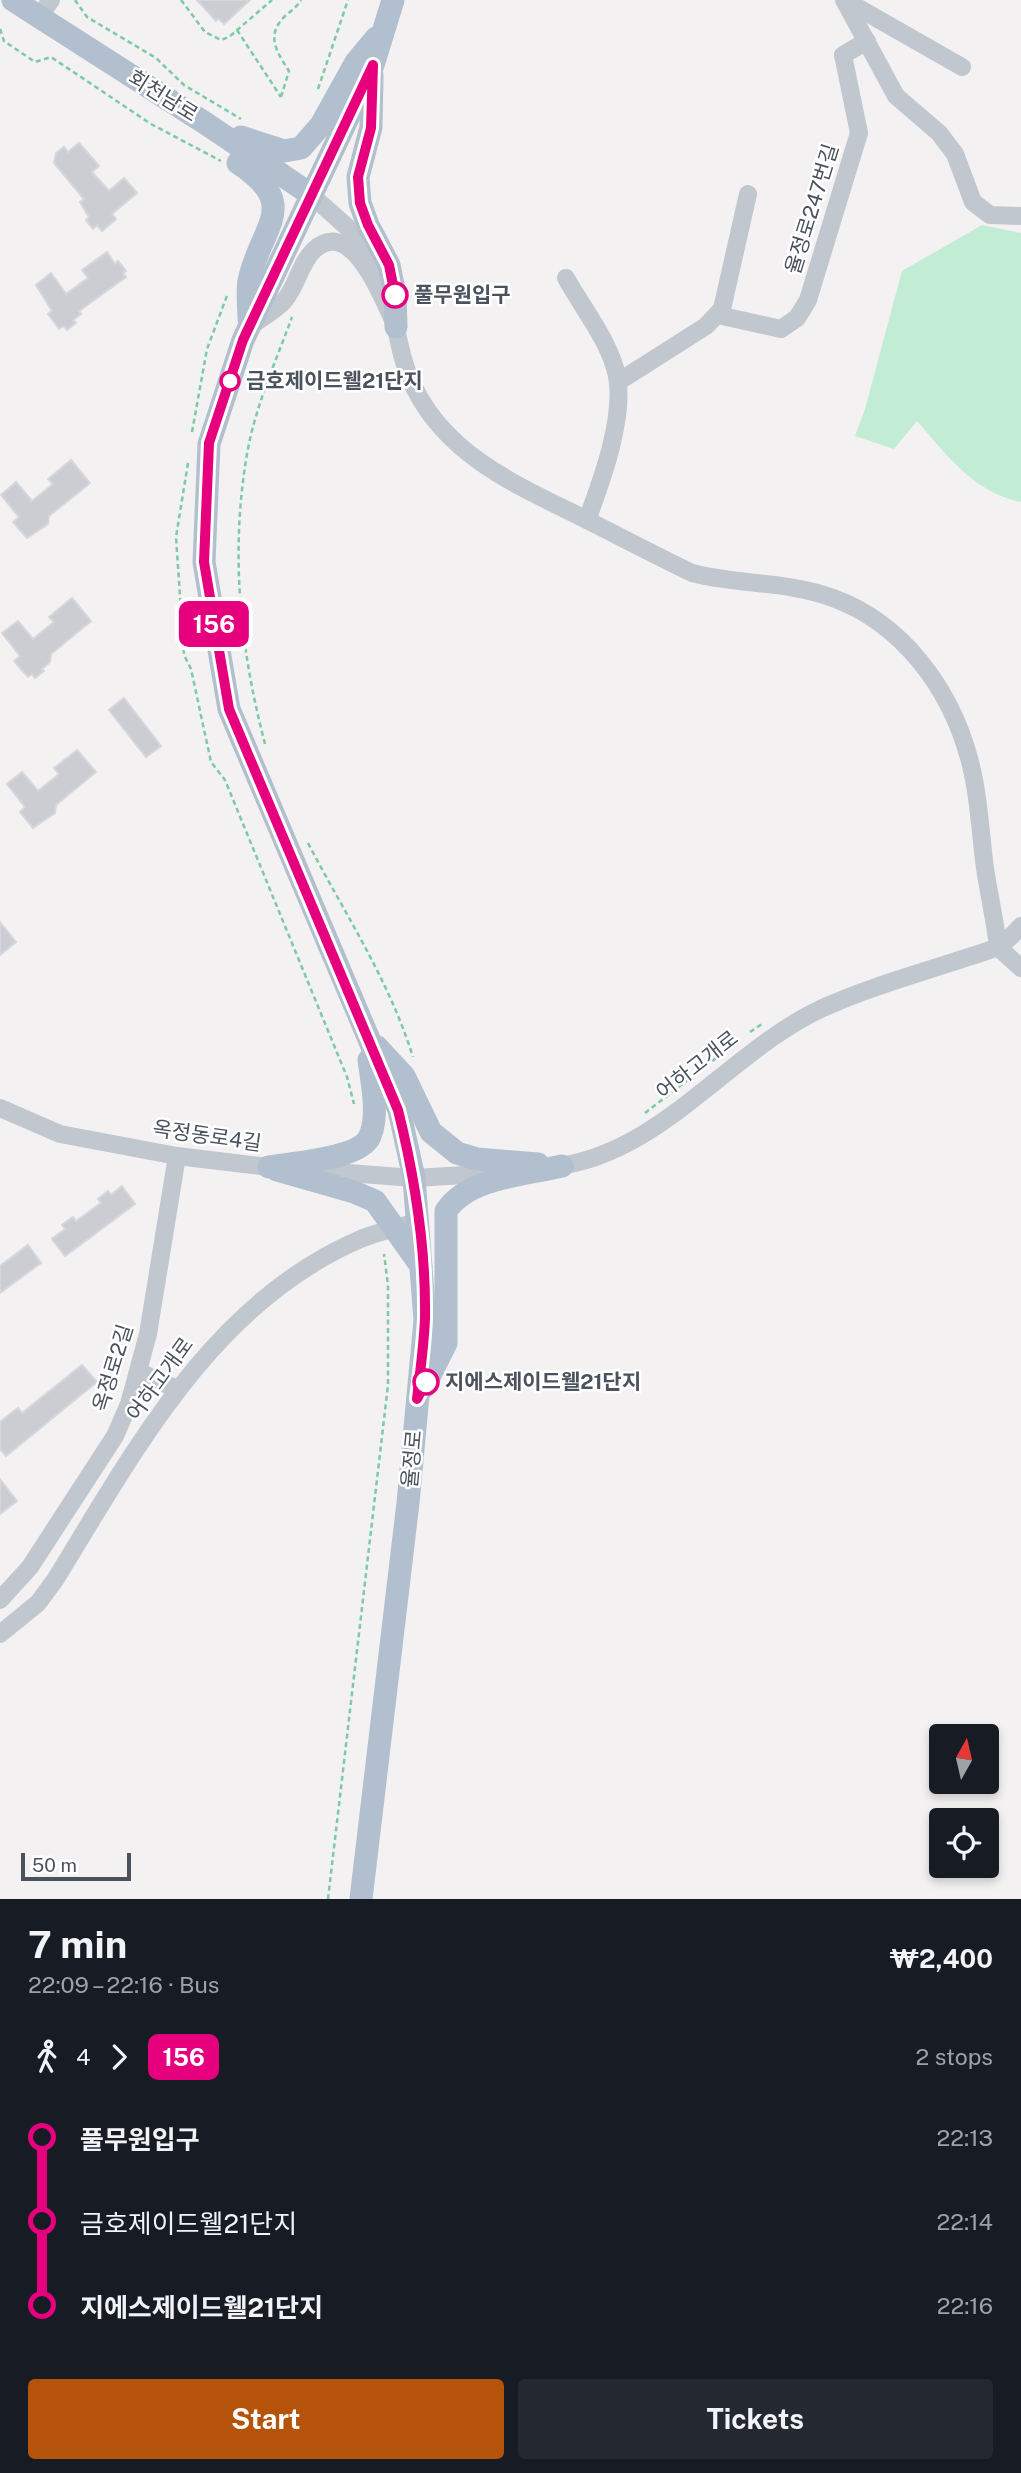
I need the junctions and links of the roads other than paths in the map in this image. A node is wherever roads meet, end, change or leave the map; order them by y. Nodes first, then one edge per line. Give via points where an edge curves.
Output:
1 (13, 0) edge
2 (393, 0) edge
3 (845, 0) edge
4 (45, 9) edge
5 (387, 25) junction
6 (867, 41) junction
7 (373, 65) junction
8 (961, 67) dead end
9 (205, 123) junction
10 (310, 194) junction
11 (748, 194) dead end
12 (1021, 216) edge
13 (566, 278) dead end
14 (718, 315) junction
15 (249, 327) junction
16 (396, 327) junction
17 (618, 382) junction
18 (587, 520) junction
19 (1021, 926) edge
20 (998, 947) junction
21 (1021, 968) edge
22 (365, 1032) junction
23 (0, 1108) edge
24 (177, 1156) junction
25 (562, 1166) junction
26 (269, 1167) junction
27 (414, 1178) junction
28 (419, 1222) junction
29 (397, 1228) junction
30 (423, 1269) junction
31 (139, 1372) junction
32 (177, 1389) junction
33 (417, 1399) junction
34 (0, 1600) edge
35 (0, 1634) edge
36 (361, 1899) edge

1 - 4 main road, 회천남로
2 - 5 main road
3 - 6 street
3 - 8 street
4 - 9 main road, 회천남로
5 - 7 main road
5 - 9 main road via 356,62 321,125 301,148 284,151
6 - 12 street via 896,96 955,153 973,202 990,215
6 - 14 street, 율정로247번길 via 845,52 842,60 859,133 808,300 797,318 781,329
7 - 10 main road, 율정로
7 - 16 main road via 371,128 358,177 360,203 389,265
9 - 10 main road, 회천남로
9 - 15 main road via 235,161 261,178 271,195 273,214 249,282
10 - 15 main road, 율정로
10 - 16 street via 365,243 381,270
11 - 14 street
13 - 17 street via 607,349
14 - 17 street
15 - 16 street via 284,301 314,250 331,243 357,254
15 - 22 main road, 율정로 via 209,443 204,562 229,709
16 - 18 street via 416,392 454,444 505,478
17 - 18 street via 606,463
18 - 20 street via 692,573 833,598 880,622 908,646 937,686 968,755
19 - 20 street, 어하고개로
20 - 21 street
20 - 25 street, 어하고개로 via 826,1006 768,1038 687,1104 626,1144
22 - 25 main road via 404,1076 431,1132 457,1153
22 - 26 main road via 373,1118 365,1144 327,1157
22 - 27 main road, 율정로 via 398,1110
23 - 24 street, 옥정동로4길 via 60,1134
24 - 26 street, 옥정동로4길
24 - 31 street, 옥정로2길
25 - 27 street, 어하고개로
25 - 33 main road via 473,1188 453,1200 446,1211 446,1343
26 - 27 street, 옥정동로4길
26 - 29 main road via 375,1201
27 - 28 main road, 율정로
28 - 29 street, 어하고개로
28 - 30 main road, 율정로
29 - 30 main road
29 - 32 street, 어하고개로 via 318,1261 213,1345
30 - 33 main road, 율정로 via 425,1320
31 - 32 street
31 - 34 street, 옥정로2길 via 115,1436 30,1567
32 - 35 street, 어하고개로 via 55,1580 38,1603
33 - 36 main road, 율정로

